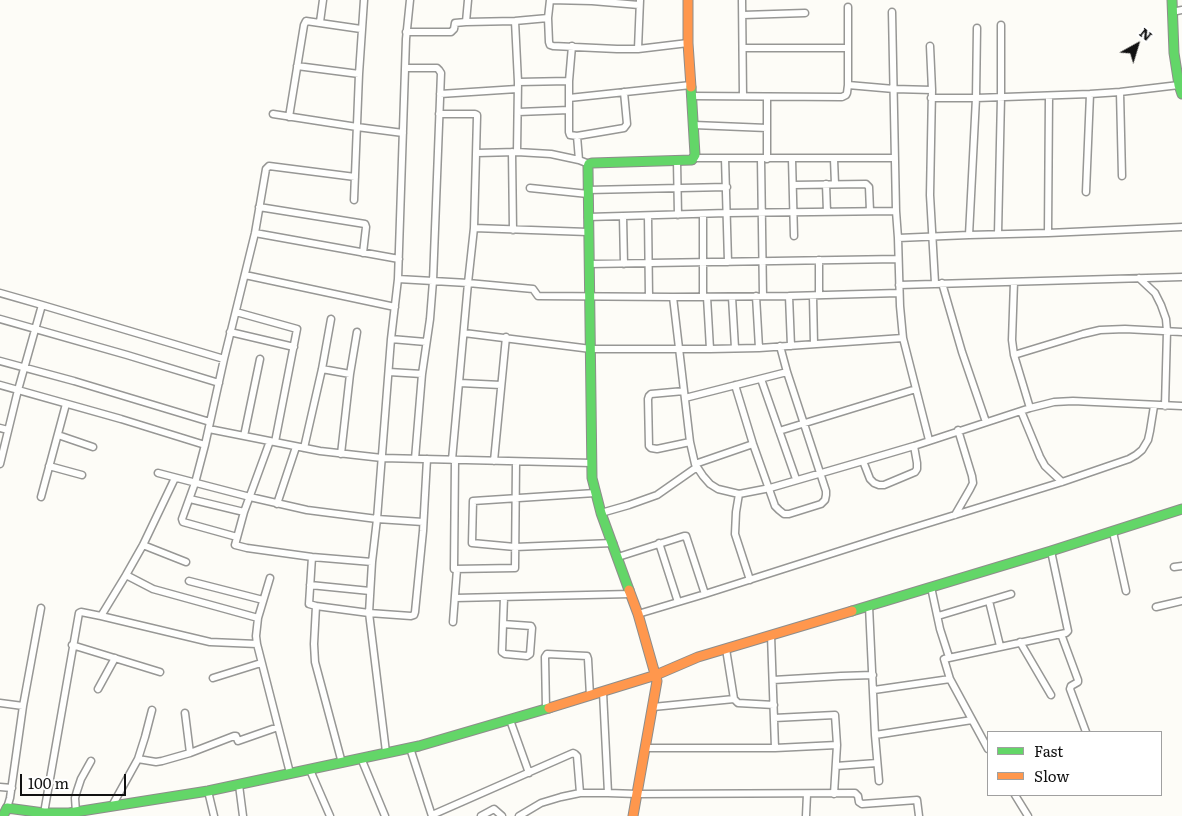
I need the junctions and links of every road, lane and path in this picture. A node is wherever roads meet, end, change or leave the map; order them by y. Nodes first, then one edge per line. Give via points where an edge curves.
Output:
1 (323, 0) edge
2 (364, 0) edge
3 (410, 0) edge
4 (468, 0) edge
5 (592, 0) edge
6 (688, 0) edge
7 (742, 0) edge
8 (1172, 0) edge
9 (640, 2) edge
10 (848, 7) dead end
11 (1182, 10) edge
12 (892, 12) dead end
13 (1172, 12) junction
14 (806, 14) dead end
15 (743, 15) junction
16 (548, 18) junction
17 (515, 21) junction
18 (320, 22) junction
19 (466, 22) junction
20 (1001, 25) dead end
21 (977, 28) dead end
22 (361, 29) junction
23 (406, 32) junction
24 (688, 44) junction
25 (572, 46) junction
26 (930, 46) dead end
27 (638, 48) junction
28 (743, 48) junction
29 (848, 48) junction
30 (297, 66) junction
31 (405, 68) junction
32 (359, 74) junction
33 (569, 81) junction
34 (1179, 85) junction
35 (517, 86) junction
36 (691, 86) junction
37 (848, 86) junction
38 (894, 90) junction
39 (932, 90) junction
40 (624, 92) junction
41 (1120, 92) junction
42 (440, 94) junction
43 (1090, 94) junction
44 (1182, 94) edge
45 (692, 96) junction
46 (743, 96) junction
47 (1049, 96) junction
48 (767, 97) junction
49 (569, 98) junction
50 (931, 98) junction
51 (976, 98) junction
52 (1001, 98) junction
53 (569, 110) junction
54 (518, 112) junction
55 (273, 114) dead end
56 (439, 114) junction
57 (289, 117) junction
58 (694, 125) junction
59 (357, 127) junction
60 (767, 128) junction
61 (403, 133) junction
62 (577, 136) junction
63 (515, 152) junction
64 (477, 153) junction
65 (694, 158) junction
66 (725, 158) junction
67 (895, 158) junction
68 (764, 159) junction
69 (792, 159) junction
70 (834, 159) junction
71 (579, 160) junction
72 (677, 162) junction
73 (589, 164) junction
74 (1122, 176) dead end
75 (355, 177) junction
76 (793, 184) junction
77 (826, 184) junction
78 (835, 184) junction
79 (727, 187) junction
80 (530, 188) dead end
81 (678, 188) junction
82 (588, 192) junction
83 (1086, 192) dead end
84 (354, 200) dead end
85 (259, 207) junction
86 (870, 211) junction
87 (896, 211) junction
88 (793, 212) junction
89 (827, 212) junction
90 (727, 213) junction
91 (762, 213) junction
92 (703, 214) junction
93 (678, 215) junction
94 (623, 216) junction
95 (648, 216) junction
96 (588, 217) junction
97 (1182, 227) edge
98 (474, 228) junction
99 (513, 230) junction
100 (588, 232) junction
101 (255, 233) junction
102 (1048, 233) junction
103 (969, 234) junction
104 (998, 234) junction
105 (794, 236) dead end
106 (932, 236) junction
107 (898, 238) junction
108 (363, 252) junction
109 (399, 259) junction
110 (898, 259) junction
111 (819, 260) junction
112 (703, 262) junction
113 (728, 262) junction
114 (763, 262) junction
115 (589, 264) junction
116 (624, 264) junction
117 (648, 264) junction
118 (245, 275) junction
119 (1182, 277) edge
120 (1139, 278) junction
121 (398, 279) junction
122 (433, 281) junction
123 (1014, 282) junction
124 (468, 283) junction
125 (935, 283) junction
126 (942, 283) junction
127 (899, 285) junction
128 (0, 293) edge
129 (899, 293) junction
130 (756, 296) junction
131 (764, 296) junction
132 (790, 296) junction
133 (816, 296) junction
134 (649, 297) junction
135 (673, 297) junction
136 (705, 297) junction
137 (732, 297) junction
138 (589, 298) junction
139 (42, 305) junction
140 (395, 307) junction
141 (236, 312) junction
142 (0, 319) edge
143 (331, 319) dead end
144 (35, 328) junction
145 (1167, 331) junction
146 (230, 332) junction
147 (357, 332) dead end
148 (1182, 332) edge
149 (464, 333) junction
150 (506, 337) junction
151 (903, 338) junction
152 (391, 339) junction
153 (426, 342) junction
154 (814, 344) junction
155 (780, 346) junction
156 (791, 346) junction
157 (294, 347) junction
158 (735, 348) junction
159 (759, 348) junction
160 (591, 349) junction
161 (679, 349) junction
162 (710, 349) junction
163 (1014, 355) junction
164 (224, 359) junction
165 (260, 359) dead end
166 (0, 361) edge
167 (25, 368) junction
168 (322, 369) junction
169 (389, 372) junction
170 (787, 372) junction
171 (350, 374) junction
172 (422, 374) junction
173 (761, 379) junction
174 (219, 383) junction
175 (460, 383) junction
176 (0, 385) edge
177 (502, 385) junction
178 (735, 385) junction
179 (916, 389) junction
180 (18, 390) junction
181 (684, 395) junction
182 (66, 404) junction
183 (1154, 406) junction
184 (1165, 406) junction
185 (1182, 406) edge
186 (1030, 408) junction
187 (1021, 411) junction
188 (986, 422) junction
189 (804, 423) junction
190 (209, 426) junction
191 (0, 428) edge
192 (8, 430) junction
193 (958, 430) junction
194 (779, 431) junction
195 (58, 435) junction
196 (244, 436) junction
197 (929, 440) junction
198 (272, 442) junction
199 (690, 442) junction
200 (753, 444) junction
201 (205, 445) junction
202 (914, 446) junction
203 (93, 447) dead end
204 (296, 447) junction
205 (304, 448) junction
206 (341, 454) junction
207 (382, 458) junction
208 (415, 459) junction
209 (426, 459) junction
210 (454, 460) junction
211 (494, 461) junction
212 (863, 461) junction
213 (516, 462) junction
214 (592, 463) junction
215 (0, 464) edge
216 (49, 466) junction
217 (696, 466) junction
218 (158, 473) dead end
219 (820, 473) junction
220 (82, 476) dead end
221 (174, 478) junction
222 (796, 479) junction
223 (1062, 482) junction
224 (195, 483) junction
225 (770, 488) junction
226 (595, 493) junction
227 (739, 494) junction
228 (41, 497) dead end
229 (250, 497) junction
230 (190, 499) junction
231 (516, 499) junction
232 (277, 504) junction
233 (1182, 509) edge
234 (244, 512) junction
235 (601, 514) junction
236 (955, 515) junction
237 (377, 518) junction
238 (423, 522) junction
239 (1113, 532) junction
240 (237, 537) junction
241 (659, 543) junction
242 (613, 544) junction
243 (143, 545) junction
244 (515, 547) junction
245 (1051, 551) junction
246 (312, 557) junction
247 (618, 557) junction
248 (186, 562) dead end
249 (372, 562) junction
250 (1182, 566) edge
251 (1174, 568) dead end
252 (457, 569) junction
253 (126, 575) junction
254 (270, 578) dead end
255 (750, 580) junction
256 (189, 581) dead end
257 (310, 585) junction
258 (931, 587) junction
259 (370, 591) junction
260 (1126, 591) dead end
261 (631, 594) junction
262 (706, 594) junction
263 (1011, 594) dead end
264 (504, 597) junction
265 (455, 598) junction
266 (263, 600) junction
267 (989, 601) junction
268 (1182, 601) edge
269 (678, 602) junction
270 (316, 606) junction
271 (869, 606) junction
272 (1156, 607) dead end
273 (41, 608) dead end
274 (369, 613) junction
275 (638, 614) junction
276 (101, 616) junction
277 (938, 616) junction
278 (258, 618) junction
279 (453, 622) dead end
280 (503, 624) junction
281 (1061, 634) junction
282 (771, 635) junction
283 (1020, 642) junction
284 (257, 644) junction
285 (72, 645) junction
286 (1000, 646) junction
287 (726, 649) junction
288 (949, 657) junction
289 (115, 658) junction
290 (261, 663) junction
291 (160, 672) dead end
292 (656, 675) junction
293 (873, 675) junction
294 (213, 678) dead end
295 (773, 680) junction
296 (950, 680) junction
297 (98, 689) dead end
298 (874, 690) junction
299 (603, 692) junction
300 (1051, 695) dead end
301 (590, 696) junction
302 (734, 699) junction
303 (0, 703) edge
304 (774, 705) junction
305 (23, 706) junction
306 (653, 708) junction
307 (546, 709) junction
308 (152, 710) dead end
309 (185, 713) dead end
310 (774, 718) junction
311 (510, 720) junction
312 (972, 720) junction
313 (278, 727) junction
314 (1086, 731) edge
315 (875, 735) junction
316 (837, 745) junction
317 (987, 747) edge
318 (410, 748) junction
319 (645, 748) junction
320 (775, 748) junction
321 (190, 752) junction
322 (386, 752) junction
323 (361, 758) junction
324 (138, 759) junction
325 (91, 761) dead end
326 (342, 763) junction
327 (877, 763) junction
328 (836, 766) junction
329 (310, 770) junction
330 (290, 773) junction
331 (529, 773) junction
332 (879, 781) dead end
333 (239, 785) junction
334 (0, 787) edge
335 (12, 788) junction
336 (208, 791) junction
337 (580, 793) junction
338 (608, 793) junction
339 (637, 794) junction
340 (807, 794) junction
341 (834, 794) junction
342 (1016, 796) edge
343 (112, 806) junction
344 (5, 812) edge
345 (76, 812) junction
346 (44, 813) junction
347 (214, 816) edge
348 (244, 816) edge
349 (330, 816) edge
350 (385, 816) edge
351 (432, 816) edge
352 (481, 816) edge
353 (502, 816) edge
354 (519, 816) edge
355 (633, 816) edge
356 (806, 816) edge
357 (919, 816) edge
358 (1028, 816) edge

1 - 18 street
2 - 22 street
3 - 23 street
4 - 19 street
5 - 9 street
5 - 16 street via 550,0
6 - 24 street
7 - 15 street
8 - 13 street
9 - 27 street
10 - 29 street
11 - 13 street
12 - 38 street
13 - 34 street
14 - 15 street
15 - 28 street
16 - 17 street
16 - 25 street via 550,45
17 - 19 street
17 - 35 street
18 - 22 street
18 - 30 street via 308,20 304,23
19 - 23 street via 455,23 451,32
20 - 52 street
21 - 51 street
22 - 32 street
23 - 31 street
24 - 27 street
24 - 36 street
25 - 27 street
25 - 33 street
26 - 39 street
28 - 29 street
28 - 46 street
29 - 37 street
30 - 32 street
30 - 57 street
31 - 42 street via 437,68 441,73
31 - 61 street
32 - 59 street
33 - 35 street
33 - 49 street
34 - 41 street
34 - 44 street
35 - 42 street
35 - 54 street
36 - 40 street
36 - 45 street
37 - 38 street
37 - 48 street via 842,97
38 - 39 street
38 - 67 street
39 - 50 street
40 - 49 street
40 - 62 street via 627,124 624,128
41 - 43 street
41 - 74 street
42 - 56 street
43 - 47 street
43 - 83 street
45 - 46 street
45 - 58 street
46 - 48 street
47 - 52 street
47 - 102 street
48 - 60 street
49 - 53 street
50 - 51 street
50 - 106 street
51 - 52 street
51 - 103 street
52 - 104 street
53 - 54 street
53 - 62 street via 569,132
54 - 63 street
55 - 57 street
56 - 64 street via 477,115
56 - 122 street
57 - 59 street
58 - 60 street
58 - 65 street
59 - 61 street
59 - 75 street
60 - 68 street
61 - 109 street
62 - 71 street
63 - 64 street
63 - 71 street
63 - 99 street
64 - 98 street
65 - 66 street
65 - 72 street
66 - 68 street
66 - 79 street
67 - 70 street
67 - 87 street
68 - 69 street
68 - 91 street
69 - 70 street
69 - 76 street
70 - 78 street
71 - 73 street
72 - 73 street
72 - 81 street
73 - 82 street
75 - 84 street
75 - 85 street via 269,166
76 - 77 street
76 - 88 street
77 - 78 street
77 - 89 street
78 - 86 street via 868,185
79 - 81 street
79 - 90 street
80 - 82 street
81 - 82 street
81 - 93 street
82 - 96 street
85 - 101 street
85 - 108 street via 365,224
86 - 87 street
86 - 89 street
87 - 107 street
88 - 89 street
88 - 91 street
88 - 105 street
90 - 91 street
90 - 92 street
90 - 113 street
91 - 114 street
92 - 93 street
92 - 112 street
93 - 95 street
94 - 95 street
94 - 96 street
94 - 116 street
95 - 117 street
96 - 100 street
97 - 102 street
98 - 99 street
98 - 124 street
99 - 100 street
100 - 115 street
101 - 108 street
101 - 118 street
102 - 104 street
103 - 104 street
103 - 106 street
106 - 107 street
106 - 125 street
107 - 110 street
108 - 109 street
109 - 121 street
110 - 111 street
110 - 127 street
111 - 114 street
111 - 133 street
112 - 113 street
112 - 117 street
112 - 136 street
113 - 114 street
114 - 131 street
115 - 116 street
115 - 138 street
116 - 117 street
117 - 134 street
118 - 140 street
118 - 141 street
119 - 120 street
120 - 123 street
120 - 145 street via 1162,305
121 - 122 street
121 - 140 street
122 - 124 street
122 - 153 street
123 - 126 street
123 - 163 street
124 - 138 street via 533,289 538,296
124 - 149 street
125 - 126 street
125 - 127 street
126 - 188 street
127 - 129 street
128 - 139 street
129 - 133 street
129 - 151 street
130 - 131 street
130 - 137 street
130 - 159 street
131 - 132 street
132 - 133 street
132 - 156 street
133 - 154 street
134 - 135 street
134 - 138 street
135 - 136 street
135 - 161 street
136 - 137 street
136 - 162 street
137 - 158 street
138 - 160 street
139 - 144 street
139 - 164 street
140 - 152 street
141 - 146 street
141 - 157 street via 296,328
142 - 144 street
143 - 168 street
144 - 167 street
144 - 174 street
145 - 148 street
145 - 163 street via 1100,330
145 - 184 street
146 - 157 street
146 - 164 street
147 - 171 street
149 - 150 street
149 - 175 street
150 - 160 street
150 - 177 street
151 - 154 street
151 - 179 street
152 - 153 street
152 - 169 street
153 - 172 street
154 - 156 street
155 - 156 street
155 - 159 street
155 - 170 street
157 - 198 street
158 - 159 street
158 - 162 street
160 - 161 street
160 - 214 street
161 - 162 street
161 - 181 street
163 - 186 street
164 - 174 street
165 - 196 street
166 - 167 street
167 - 180 street
167 - 190 street
168 - 171 street
168 - 205 street
169 - 172 street
169 - 207 street
170 - 173 street
170 - 189 street
171 - 206 street
172 - 208 street
173 - 178 street
173 - 194 street
174 - 190 street
175 - 177 street
175 - 210 street
176 - 180 street
177 - 211 street
178 - 181 street
178 - 200 street
179 - 189 street
179 - 197 street
180 - 182 street
180 - 192 street
181 - 199 street
181 - 199 street via 649,396 649,446 657,449
182 - 195 street
182 - 201 street
183 - 184 street
183 - 186 street via 1063,401
183 - 223 street via 1148,440 1136,455
184 - 185 street
186 - 187 street
187 - 188 street
187 - 223 street via 1045,466
188 - 193 street
189 - 194 street
189 - 219 street
190 - 196 street
190 - 201 street
191 - 192 street
192 - 215 street
193 - 197 street
193 - 236 street via 973,482
194 - 222 street
195 - 203 street
195 - 216 street
196 - 198 street
197 - 202 street
198 - 204 street
198 - 229 street
199 - 217 street
200 - 217 street
200 - 225 street
201 - 224 street
202 - 212 street
202 - 212 street via 917,470 884,484 874,484
204 - 205 street
204 - 232 street
205 - 206 street
206 - 207 street
207 - 208 street
207 - 237 street
208 - 209 street
209 - 210 street
209 - 238 street
210 - 211 street
210 - 252 street via 454,569
211 - 213 street
212 - 219 street
213 - 214 street
213 - 231 street
214 - 226 street
216 - 220 street
216 - 228 street
217 - 227 street via 710,484
217 - 235 street via 657,495
218 - 221 street
219 - 222 street
219 - 225 street via 826,491 825,500 789,514 784,514 776,506
221 - 224 street
221 - 243 street
222 - 225 street
223 - 236 street
224 - 229 street
224 - 230 street
225 - 227 street
226 - 231 street
226 - 235 street
227 - 255 street via 735,534
229 - 232 street
229 - 234 street
230 - 234 street
230 - 240 street via 183,522
231 - 244 street
231 - 244 street via 473,501 472,543
232 - 237 street
233 - 239 street
234 - 240 street
235 - 242 street
236 - 255 street
237 - 238 street
237 - 249 street
238 - 274 street via 414,615
239 - 245 street
239 - 260 street
240 - 246 street via 236,546
241 - 247 street
241 - 262 street via 686,536
241 - 269 street
242 - 244 street
242 - 247 street
243 - 248 street
243 - 253 street
244 - 252 street via 515,568
245 - 258 street
245 - 281 street via 1069,629
246 - 249 street
246 - 257 street
247 - 261 street
249 - 259 street
250 - 251 street
252 - 265 street
253 - 276 street
253 - 278 street via 153,589
254 - 266 street
255 - 262 street
256 - 266 street
257 - 259 street
257 - 270 street via 308,602
258 - 271 street
258 - 277 street
259 - 274 street
261 - 264 street
261 - 275 street
262 - 269 street
263 - 267 street
264 - 265 street
264 - 280 street
265 - 279 street
266 - 278 street
267 - 277 street
267 - 286 street
268 - 272 street
269 - 275 street
270 - 274 street
270 - 326 street via 315,662
271 - 282 street
271 - 293 street
273 - 305 street
274 - 322 street
275 - 292 street
276 - 284 street via 210,642
276 - 285 street via 79,613
277 - 288 street
278 - 284 street
280 - 280 street via 503,653 528,656 532,628
281 - 283 street
281 - 314 street via 1078,680 1070,689
282 - 287 street
282 - 295 street
283 - 286 street
283 - 300 street
284 - 290 street
285 - 289 street
285 - 346 street
286 - 288 street
287 - 292 street
287 - 302 street
288 - 296 street via 944,660
289 - 291 street
289 - 297 street
290 - 294 street
290 - 313 street
292 - 299 street
292 - 306 street
293 - 295 street
293 - 298 street
295 - 304 street
296 - 298 street
296 - 312 street
298 - 315 street
299 - 301 street
299 - 338 street
301 - 307 street
301 - 307 street via 587,656 547,654
302 - 304 street via 738,703
302 - 306 street
303 - 305 street
304 - 310 street
305 - 335 street
306 - 319 street
307 - 311 street
308 - 324 street
309 - 321 street
310 - 316 street via 835,715
310 - 320 street
311 - 318 street
311 - 331 street
312 - 315 street
312 - 317 street
313 - 321 street via 238,741 234,736
313 - 330 street
315 - 327 street
316 - 320 street
316 - 328 street
318 - 322 street
318 - 351 street
319 - 320 street
319 - 339 street
321 - 324 street via 156,762
322 - 323 street
323 - 326 street
323 - 350 street
324 - 343 street
325 - 345 street via 77,791
326 - 329 street
327 - 328 street
327 - 332 street
328 - 341 street
329 - 330 street
329 - 349 street
330 - 333 street
331 - 337 street via 575,754
331 - 351 street
333 - 336 street
333 - 348 street
334 - 335 street
335 - 344 street
336 - 343 street
336 - 347 street
337 - 338 street
337 - 354 street via 541,803
338 - 339 street
339 - 340 street
339 - 355 street
340 - 341 street
340 - 356 street
341 - 357 street via 856,793 862,804 917,800
342 - 358 street
343 - 345 street
344 - 346 street
345 - 346 street
352 - 353 street via 494,809

